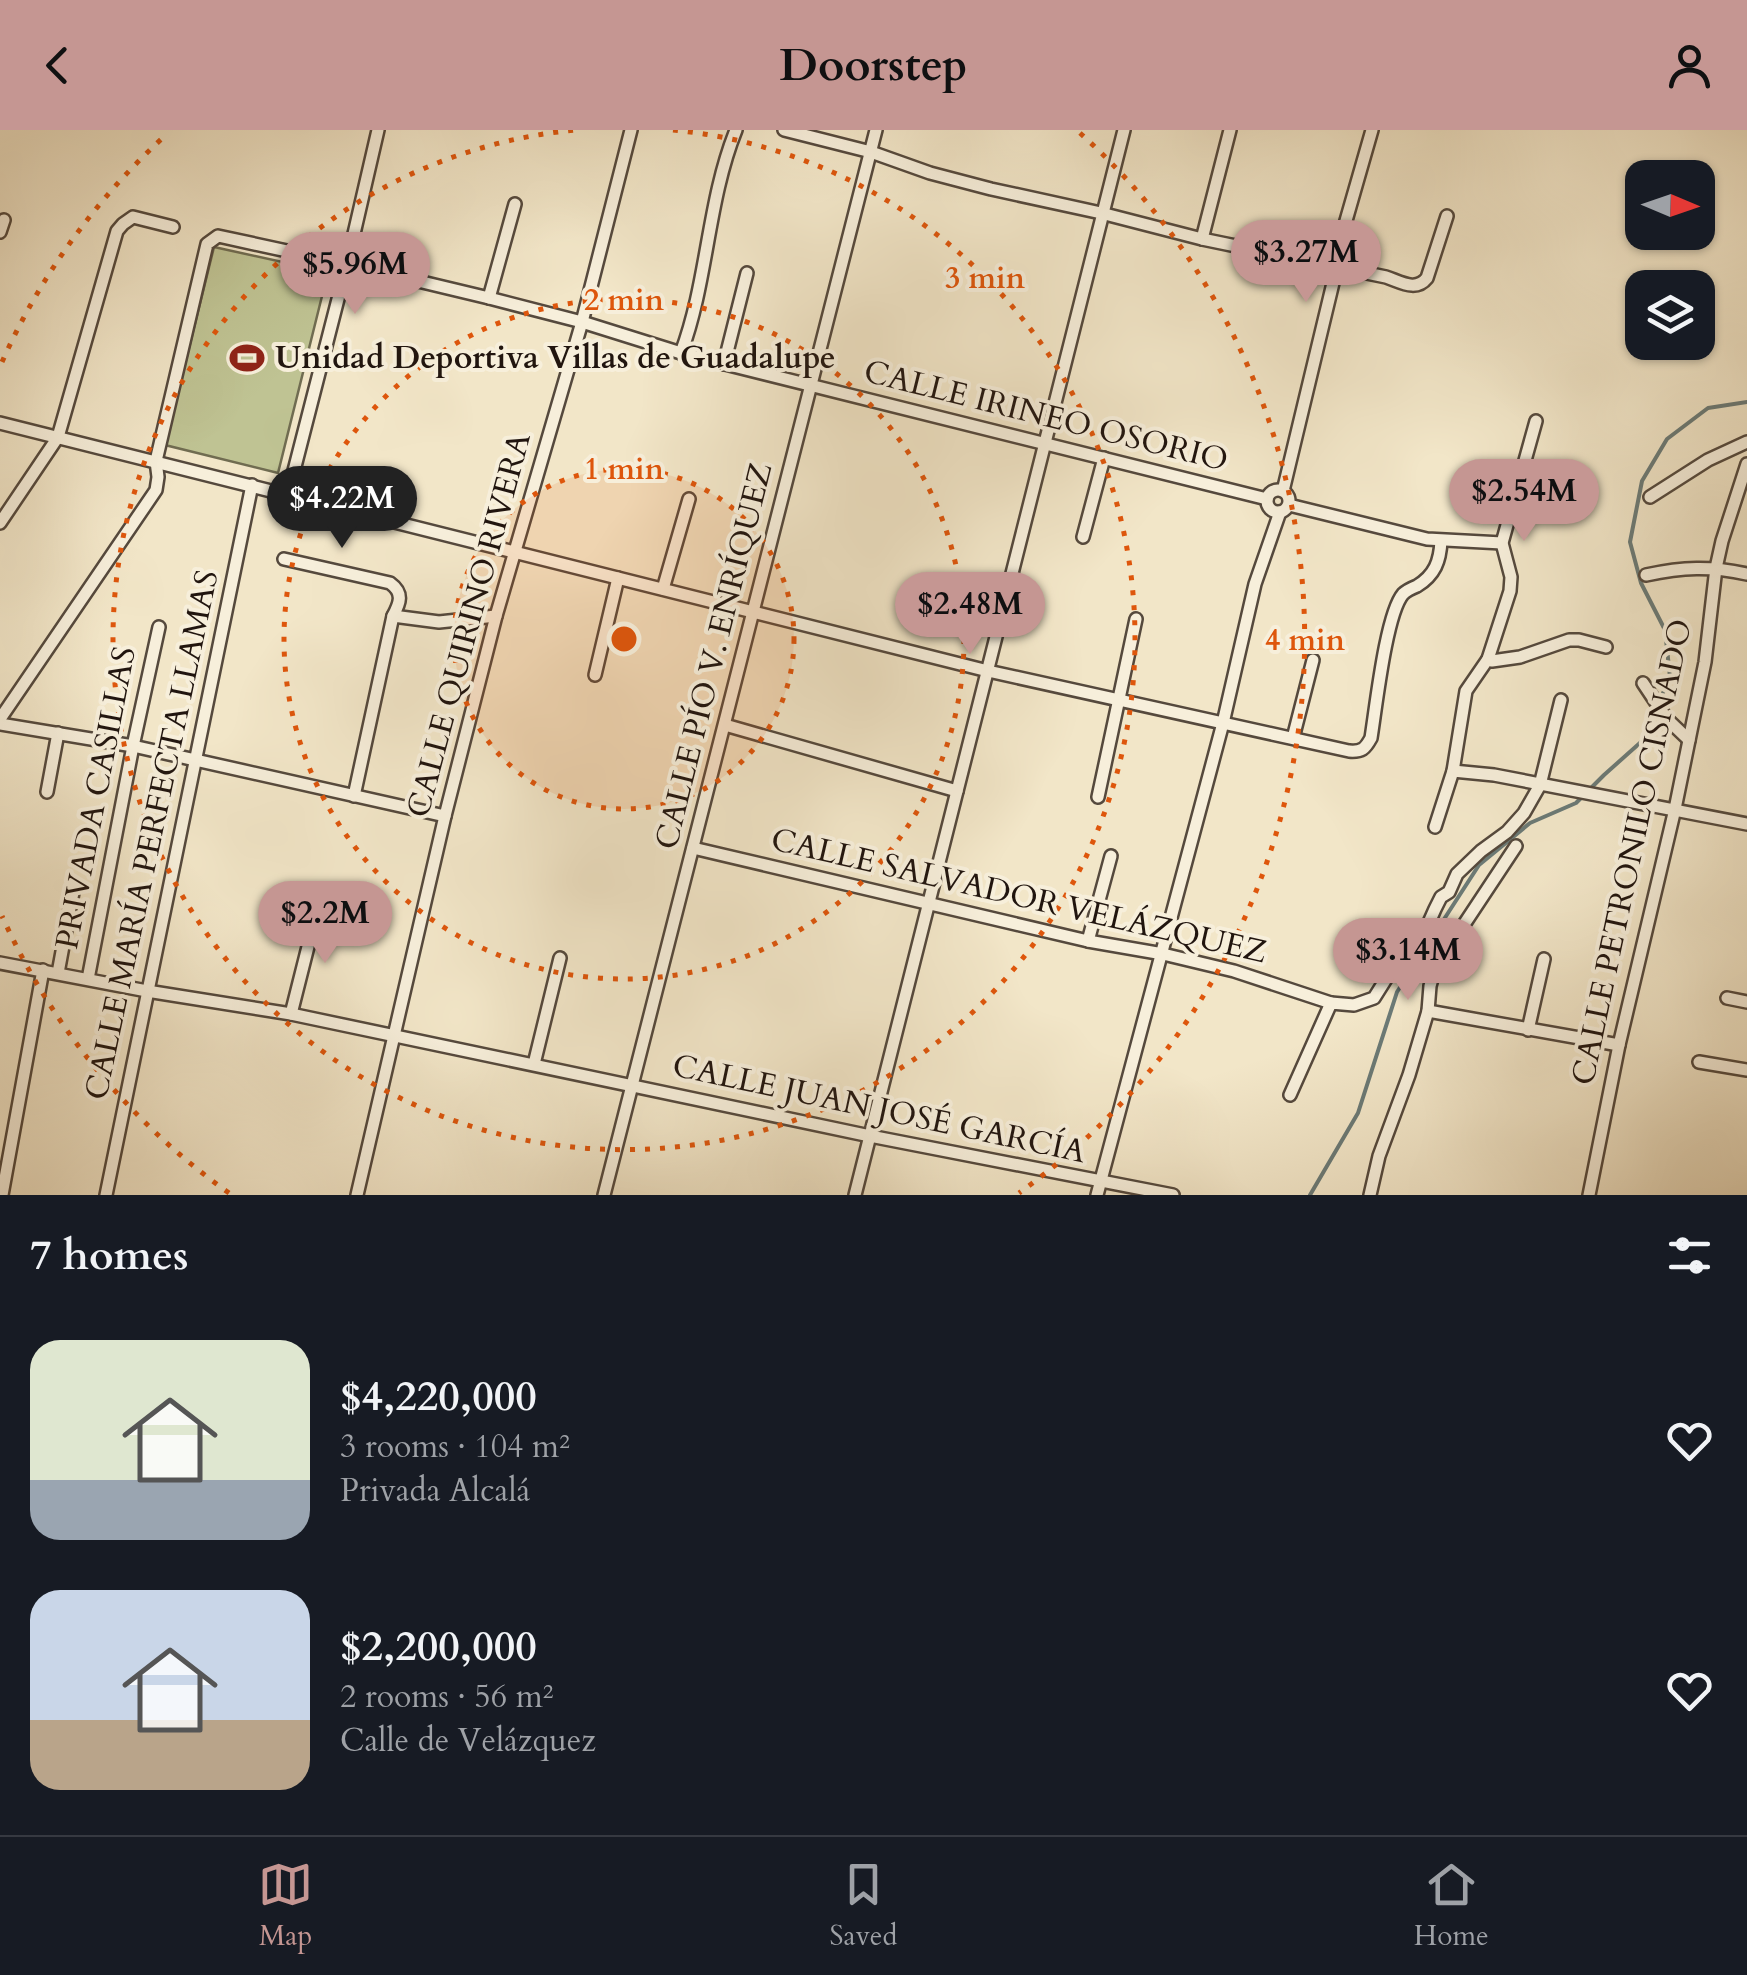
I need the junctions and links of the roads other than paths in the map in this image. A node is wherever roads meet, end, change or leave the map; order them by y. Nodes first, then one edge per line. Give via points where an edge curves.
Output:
1 (378, 130) edge
2 (631, 130) edge
3 (736, 130) edge
4 (784, 130) edge
5 (876, 130) edge
6 (1124, 130) edge
7 (1230, 130) edge
8 (1372, 130) edge
9 (871, 152) junction
10 (515, 204) dead end
11 (1102, 213) junction
12 (1447, 216) dead end
13 (172, 227) dead end
14 (1202, 239) junction
15 (347, 264) junction
16 (1333, 266) junction
17 (747, 274) dead end
18 (489, 298) junction
19 (582, 322) junction
20 (681, 354) junction
21 (724, 364) junction
22 (812, 386) junction
23 (1536, 421) dead end
24 (0, 423) edge
25 (58, 437) junction
26 (1747, 442) edge
27 (1045, 445) junction
28 (1104, 458) junction
29 (156, 461) junction
30 (1747, 464) edge
31 (252, 485) junction
32 (1283, 491) junction
33 (288, 494) junction
34 (1650, 496) dead end
35 (689, 499) dead end
36 (1267, 499) junction
37 (1284, 509) junction
38 (0, 522) edge
39 (1083, 537) dead end
40 (1441, 540) junction
41 (1502, 543) junction
42 (514, 551) junction
43 (284, 559) dead end
44 (1716, 568) junction
45 (1747, 574) edge
46 (1646, 575) dead end
47 (618, 578) junction
48 (663, 589) junction
49 (754, 612) junction
50 (393, 616) junction
51 (496, 616) junction
52 (1136, 620) dead end
53 (158, 628) dead end
54 (1606, 647) dead end
55 (1488, 658) junction
56 (1313, 660) dead end
57 (988, 671) junction
58 (594, 675) dead end
59 (1643, 683) dead end
60 (1120, 700) junction
61 (1560, 700) dead end
62 (0, 721) edge
63 (1223, 723) junction
64 (725, 725) junction
65 (58, 733) junction
66 (1293, 738) junction
67 (1689, 740) junction
68 (133, 746) junction
69 (196, 761) junction
70 (1453, 771) junction
71 (1540, 785) junction
72 (957, 790) junction
73 (46, 792) dead end
74 (354, 796) junction
75 (1098, 797) dead end
76 (1675, 809) junction
77 (444, 816) junction
78 (1747, 824) edge
79 (1435, 828) dead end
80 (1516, 846) dead end
81 (693, 848) junction
82 (1111, 856) dead end
83 (74, 887) dead end
84 (928, 904) junction
85 (318, 907) dead end
86 (1427, 927) junction
87 (1088, 941) junction
88 (1442, 944) junction
89 (1163, 954) junction
90 (560, 958) dead end
91 (1544, 959) dead end
92 (0, 962) edge
93 (43, 970) junction
94 (58, 973) junction
95 (88, 979) junction
96 (147, 991) junction
97 (1726, 998) dead end
98 (1747, 1002) edge
99 (1331, 1003) junction
100 (1428, 1012) junction
101 (291, 1014) junction
102 (1528, 1030) junction
103 (394, 1036) junction
104 (1619, 1045) junction
105 (1698, 1062) dead end
106 (534, 1064) junction
107 (1747, 1070) edge
108 (632, 1086) junction
109 (1290, 1095) dead end
110 (870, 1136) junction
111 (1099, 1189) edge
112 (2, 1195) edge
113 (106, 1195) edge
114 (357, 1195) edge
115 (604, 1195) edge
116 (855, 1195) edge
117 (1173, 1195) edge
118 (1370, 1195) edge
119 (1589, 1195) edge

1 - 15 street
2 - 19 street, CALLE QUIRINO RIVERA
3 - 20 street
4 - 9 street
5 - 9 street, CALLE PÍO V. ENRÍQUEZ
6 - 11 street
7 - 14 street
8 - 16 street
9 - 11 street via 930,173
9 - 22 street, CALLE PÍO V. ENRÍQUEZ
10 - 18 street
11 - 14 street
11 - 27 street
12 - 16 street via 1422,285
13 - 25 street via 133,217 116,231
14 - 16 street
15 - 18 street, CALLE IRINEO OSORIO
15 - 29 street, CALLE IRINEO OSORIO via 218,236 207,244
15 - 33 street
16 - 32 street
17 - 21 street
18 - 19 street, CALLE IRINEO OSORIO
19 - 20 street, CALLE IRINEO OSORIO
19 - 42 street, CALLE QUIRINO RIVERA
20 - 21 street, CALLE IRINEO OSORIO
21 - 22 street, CALLE IRINEO OSORIO
22 - 27 street, CALLE IRINEO OSORIO
22 - 49 street, CALLE PÍO V. ENRÍQUEZ
23 - 41 street
24 - 25 street
25 - 29 street
25 - 38 street
26 - 34 street
27 - 28 street, CALLE IRINEO OSORIO
27 - 57 street
28 - 36 street, CALLE IRINEO OSORIO
28 - 39 street
29 - 31 street
29 - 62 street via 156,490
30 - 44 street, CALLE PETRONILO CISNADO
31 - 33 street
31 - 69 street, CALLE MARÍA PERFECTA LLAMAS
32 - 36 street
32 - 37 street via 1289,497
33 - 42 street
35 - 48 street
36 - 37 street via 1270,509
37 - 40 street
37 - 63 street via 1255,584
40 - 41 street
40 - 66 street via 1437,567 1403,594 1392,616 1365,749
41 - 55 street via 1510,590
42 - 47 street
42 - 51 street, CALLE QUIRINO RIVERA
43 - 50 street via 396,587
44 - 45 street
44 - 46 street
44 - 67 street, CALLE PETRONILO CISNADO
47 - 48 street
47 - 58 street
48 - 49 street
49 - 57 street
49 - 64 street, CALLE PÍO V. ENRÍQUEZ
50 - 51 street via 439,622
50 - 74 street
51 - 77 street, CALLE QUIRINO RIVERA
52 - 60 street
53 - 68 street, PRIVADA CASILLAS
54 - 55 street via 1569,640 1520,657
55 - 70 street via 1466,690
56 - 66 street
57 - 60 street
57 - 72 street
59 - 67 street
60 - 63 street
60 - 75 street
61 - 71 street
62 - 65 street
63 - 66 street
63 - 89 street
64 - 72 street
64 - 81 street, CALLE PÍO V. ENRÍQUEZ
65 - 68 street
65 - 73 street
67 - 76 street, CALLE PETRONILO CISNADO
68 - 69 street
68 - 95 street, PRIVADA CASILLAS
69 - 74 street
69 - 96 street, CALLE MARÍA PERFECTA LLAMAS
70 - 71 street
70 - 79 street
71 - 76 street
71 - 86 street via 1507,832 1457,874
72 - 84 street
74 - 77 street
76 - 78 street
76 - 104 street, CALLE PETRONILO CISNADO
77 - 103 street, CALLE QUIRINO RIVERA
80 - 88 street via 1461,929
81 - 84 street, CALLE SALVADOR VELÁZQUEZ
81 - 108 street, CALLE PÍO V. ENRÍQUEZ
82 - 87 street
83 - 94 street
84 - 87 street, CALLE SALVADOR VELÁZQUEZ
84 - 110 street
85 - 101 street
86 - 88 street
86 - 99 street via 1374,998
87 - 89 street, CALLE SALVADOR VELÁZQUEZ
88 - 100 street
89 - 99 street, CALLE SALVADOR VELÁZQUEZ
89 - 111 street
90 - 106 street
91 - 102 street
92 - 93 street, CALLE JUAN JOSÉ GARCÍA
93 - 94 street, CALLE JUAN JOSÉ GARCÍA
93 - 112 street
94 - 95 street, CALLE JUAN JOSÉ GARCÍA
95 - 96 street, CALLE JUAN JOSÉ GARCÍA
96 - 101 street, CALLE JUAN JOSÉ GARCÍA
96 - 113 street, CALLE MARÍA PERFECTA LLAMAS
97 - 98 street
99 - 109 street
100 - 102 street
100 - 118 street
101 - 103 street, CALLE JUAN JOSÉ GARCÍA
102 - 104 street
103 - 106 street, CALLE JUAN JOSÉ GARCÍA
103 - 114 street, CALLE QUIRINO RIVERA
104 - 119 street, CALLE PETRONILO CISNADO
105 - 107 street
106 - 108 street, CALLE JUAN JOSÉ GARCÍA
108 - 110 street, CALLE JUAN JOSÉ GARCÍA
108 - 115 street, CALLE PÍO V. ENRÍQUEZ
110 - 111 street, CALLE JUAN JOSÉ GARCÍA
110 - 116 street
111 - 117 street, CALLE JUAN JOSÉ GARCÍA

